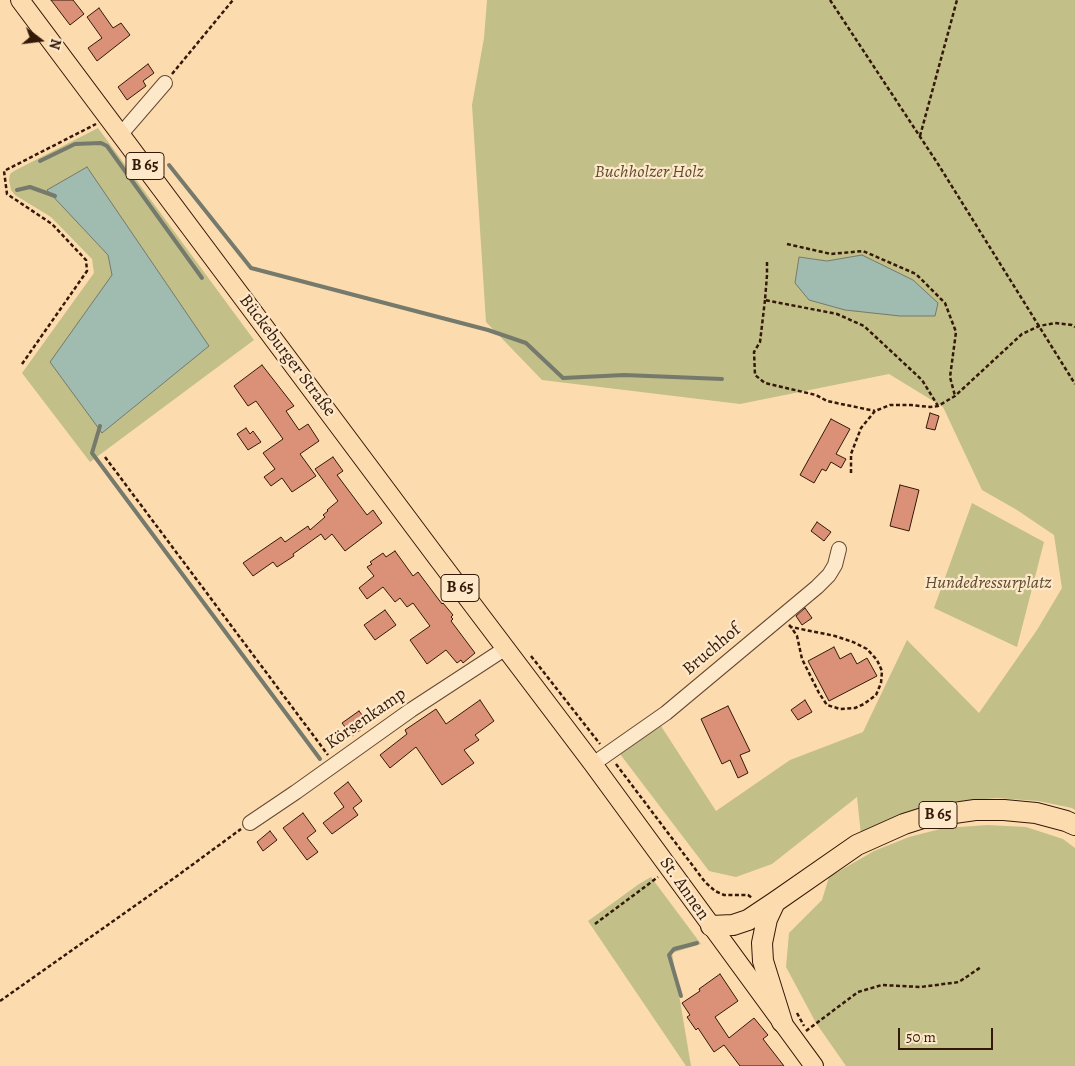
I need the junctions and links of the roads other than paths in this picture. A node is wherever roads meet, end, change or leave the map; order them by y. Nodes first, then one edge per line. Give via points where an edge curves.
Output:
1 (20, 0) edge
2 (165, 83) road end
3 (121, 134) junction
4 (839, 549) dead end
5 (506, 648) junction
6 (554, 712) joint
7 (593, 764) junction
8 (250, 822) road end
9 (1075, 825) edge
10 (775, 902) junction
11 (711, 926) junction
12 (782, 1022) junction
13 (814, 1066) edge

1 - 3 main road, Bückeburger Straße / B 65
2 - 3 street
3 - 5 main road, Bückeburger Straße / B 65
4 - 7 street, Bruchhof via 835,565 817,588 666,713
5 - 6 main road, Bückeburger Straße / B 65
5 - 8 street, Körsenkamp
6 - 7 main road, St. Annen / B 65
7 - 11 main road, St. Annen / B 65
9 - 10 highway, B 65 via 1036,813 1004,810 975,810 926,817 857,845
10 - 11 highway, B 65 via 748,920 733,925
10 - 12 highway via 762,943 763,961
11 - 12 main road, St. Annen
12 - 13 main road, St. Annen

